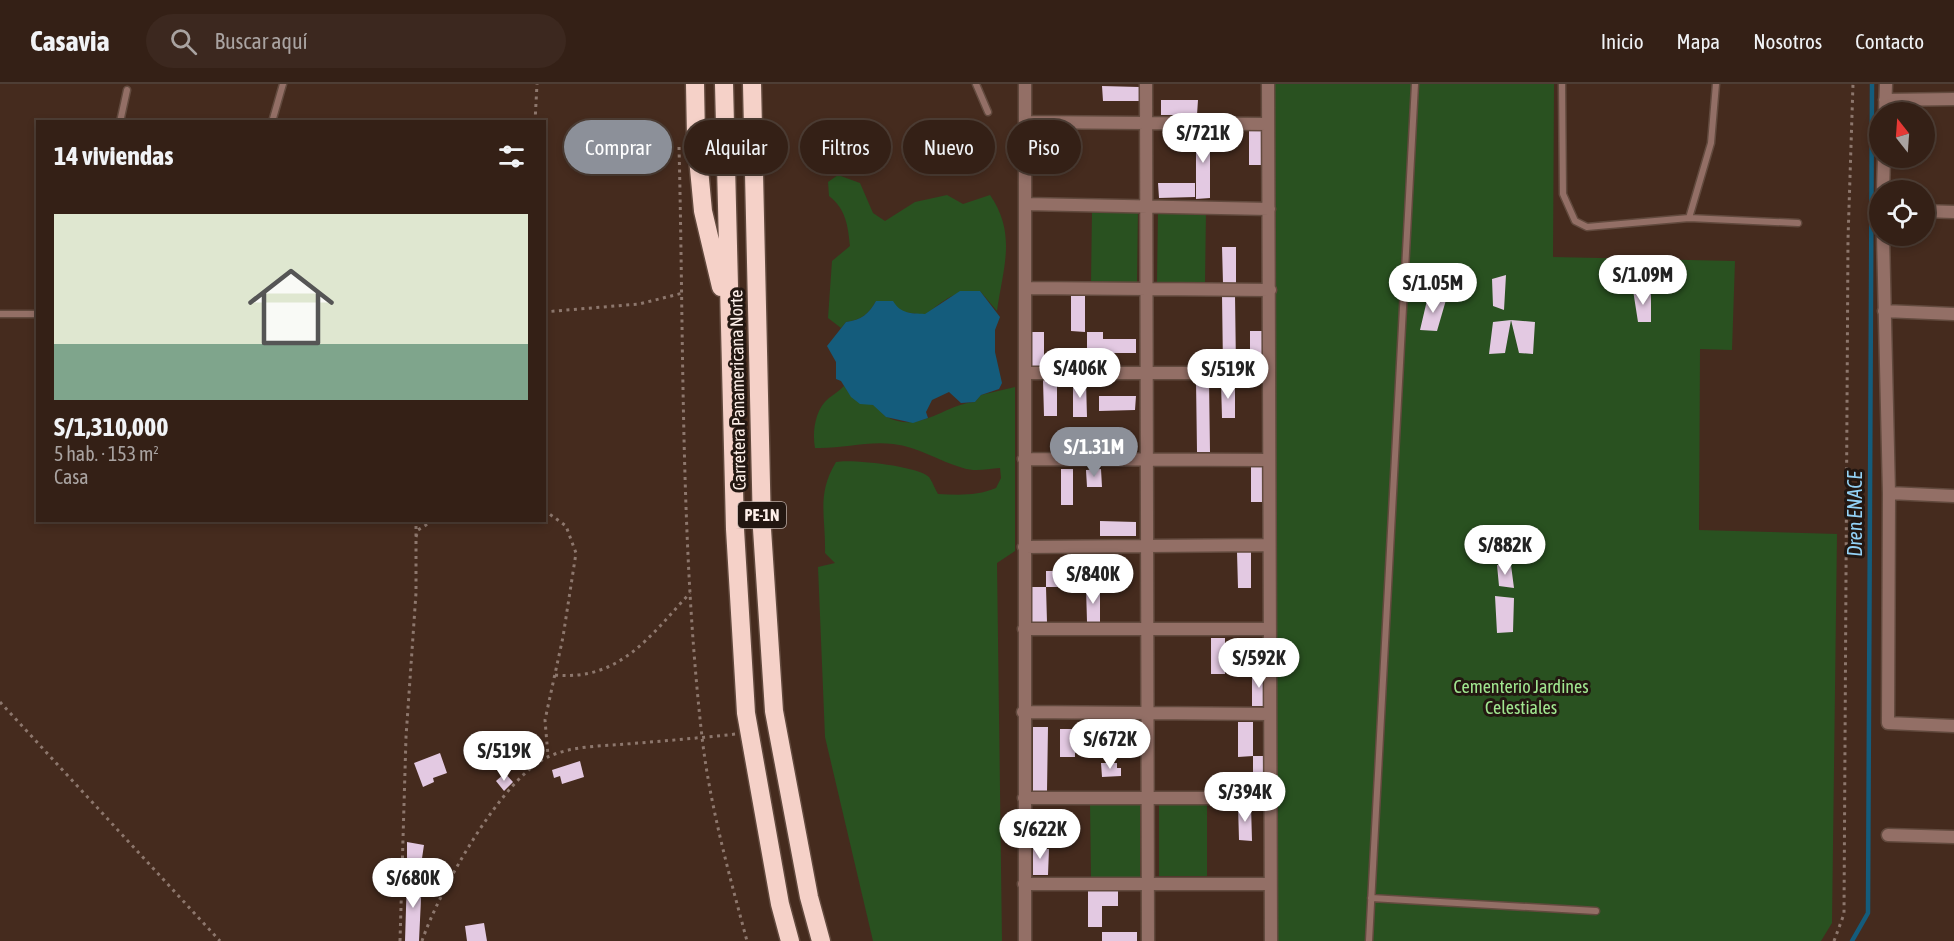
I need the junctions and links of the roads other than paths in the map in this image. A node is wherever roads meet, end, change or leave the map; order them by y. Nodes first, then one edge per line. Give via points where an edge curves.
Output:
1 (283, 84) edge
2 (695, 84) edge
3 (724, 84) edge
4 (752, 84) edge
5 (976, 84) edge
6 (1025, 84) edge
7 (1146, 84) edge
8 (1268, 84) edge
9 (1415, 84) edge
10 (1562, 84) edge
11 (1716, 84) edge
12 (1886, 84) edge
13 (127, 90) dead end
14 (1954, 99) edge
15 (1885, 102) edge
16 (1924, 102) edge
17 (988, 112) dead end
18 (120, 120) edge
19 (273, 120) edge
20 (1025, 120) edge
21 (1081, 122) edge
22 (1146, 123) junction
23 (1268, 124) junction
24 (1026, 174) edge
25 (1026, 204) junction
26 (1146, 207) junction
27 (1269, 209) junction
28 (1935, 211) edge
29 (1954, 212) edge
30 (1689, 218) junction
31 (1798, 223) dead end
32 (1883, 246) edge
33 (1026, 288) junction
34 (1146, 289) junction
35 (1270, 290) junction
36 (1884, 311) junction
37 (0, 314) edge
38 (36, 314) edge
39 (1954, 314) edge
40 (730, 328) junction
41 (1025, 373) junction
42 (1147, 373) junction
43 (1269, 373) junction
44 (1024, 459) junction
45 (1147, 459) junction
46 (1269, 460) junction
47 (1889, 494) junction
48 (1954, 496) edge
49 (1269, 545) junction
50 (1147, 546) junction
51 (1024, 547) junction
52 (1024, 629) junction
53 (1147, 629) junction
54 (1269, 629) junction
55 (1023, 712) junction
56 (1148, 713) junction
57 (1270, 714) junction
58 (1954, 726) edge
59 (1024, 798) junction
60 (1148, 798) junction
61 (1270, 798) junction
62 (1888, 835) dead end
63 (1954, 837) edge
64 (1024, 884) junction
65 (1148, 884) junction
66 (1270, 884) junction
67 (1371, 898) junction
68 (1596, 911) dead end
69 (790, 941) edge
70 (821, 941) edge
71 (1025, 941) edge
72 (1148, 941) edge
73 (1271, 941) edge
74 (1369, 941) edge

1 - 19 lane
2 - 40 highway via 703,211
3 - 40 highway, Carretera Panamericana Norte / PE-1N
4 - 70 highway, Carretera Panamericana Norte / PE-1N via 762,529 774,711
5 - 17 lane
6 - 20 street
7 - 22 street
8 - 23 street
9 - 67 lane
10 - 30 lane via 1563,194 1575,221 1587,227
11 - 30 lane via 1711,143
12 - 15 street
13 - 18 lane
14 - 16 street
21 - 22 street
22 - 23 street
22 - 26 street
23 - 27 street
24 - 25 street
25 - 26 street
25 - 33 street
26 - 27 street
26 - 34 street
27 - 35 street
28 - 29 street
30 - 31 lane
32 - 36 street
33 - 34 street
33 - 41 street
34 - 35 street
34 - 42 street
35 - 43 street
36 - 39 street
36 - 47 street
37 - 38 lane
40 - 69 highway, Carretera Panamericana Norte / PE-1N via 735,529 746,713
41 - 42 street
41 - 44 street
42 - 43 street
42 - 45 street
43 - 46 street
44 - 45 street
44 - 51 street
45 - 46 street
45 - 50 street
46 - 49 street
47 - 48 street
47 - 58 street via 1888,723
49 - 50 street
49 - 54 street
50 - 51 street
50 - 53 street
51 - 52 street
52 - 53 street
52 - 55 street
53 - 54 street
53 - 56 street
54 - 57 street
55 - 56 street
55 - 59 street
56 - 57 street
56 - 60 street
57 - 61 street
59 - 60 street
59 - 64 street
60 - 61 street
60 - 65 street
61 - 66 street
62 - 63 street
64 - 65 street
64 - 71 street
65 - 66 street
65 - 72 street
66 - 73 street
67 - 68 lane
67 - 74 lane

